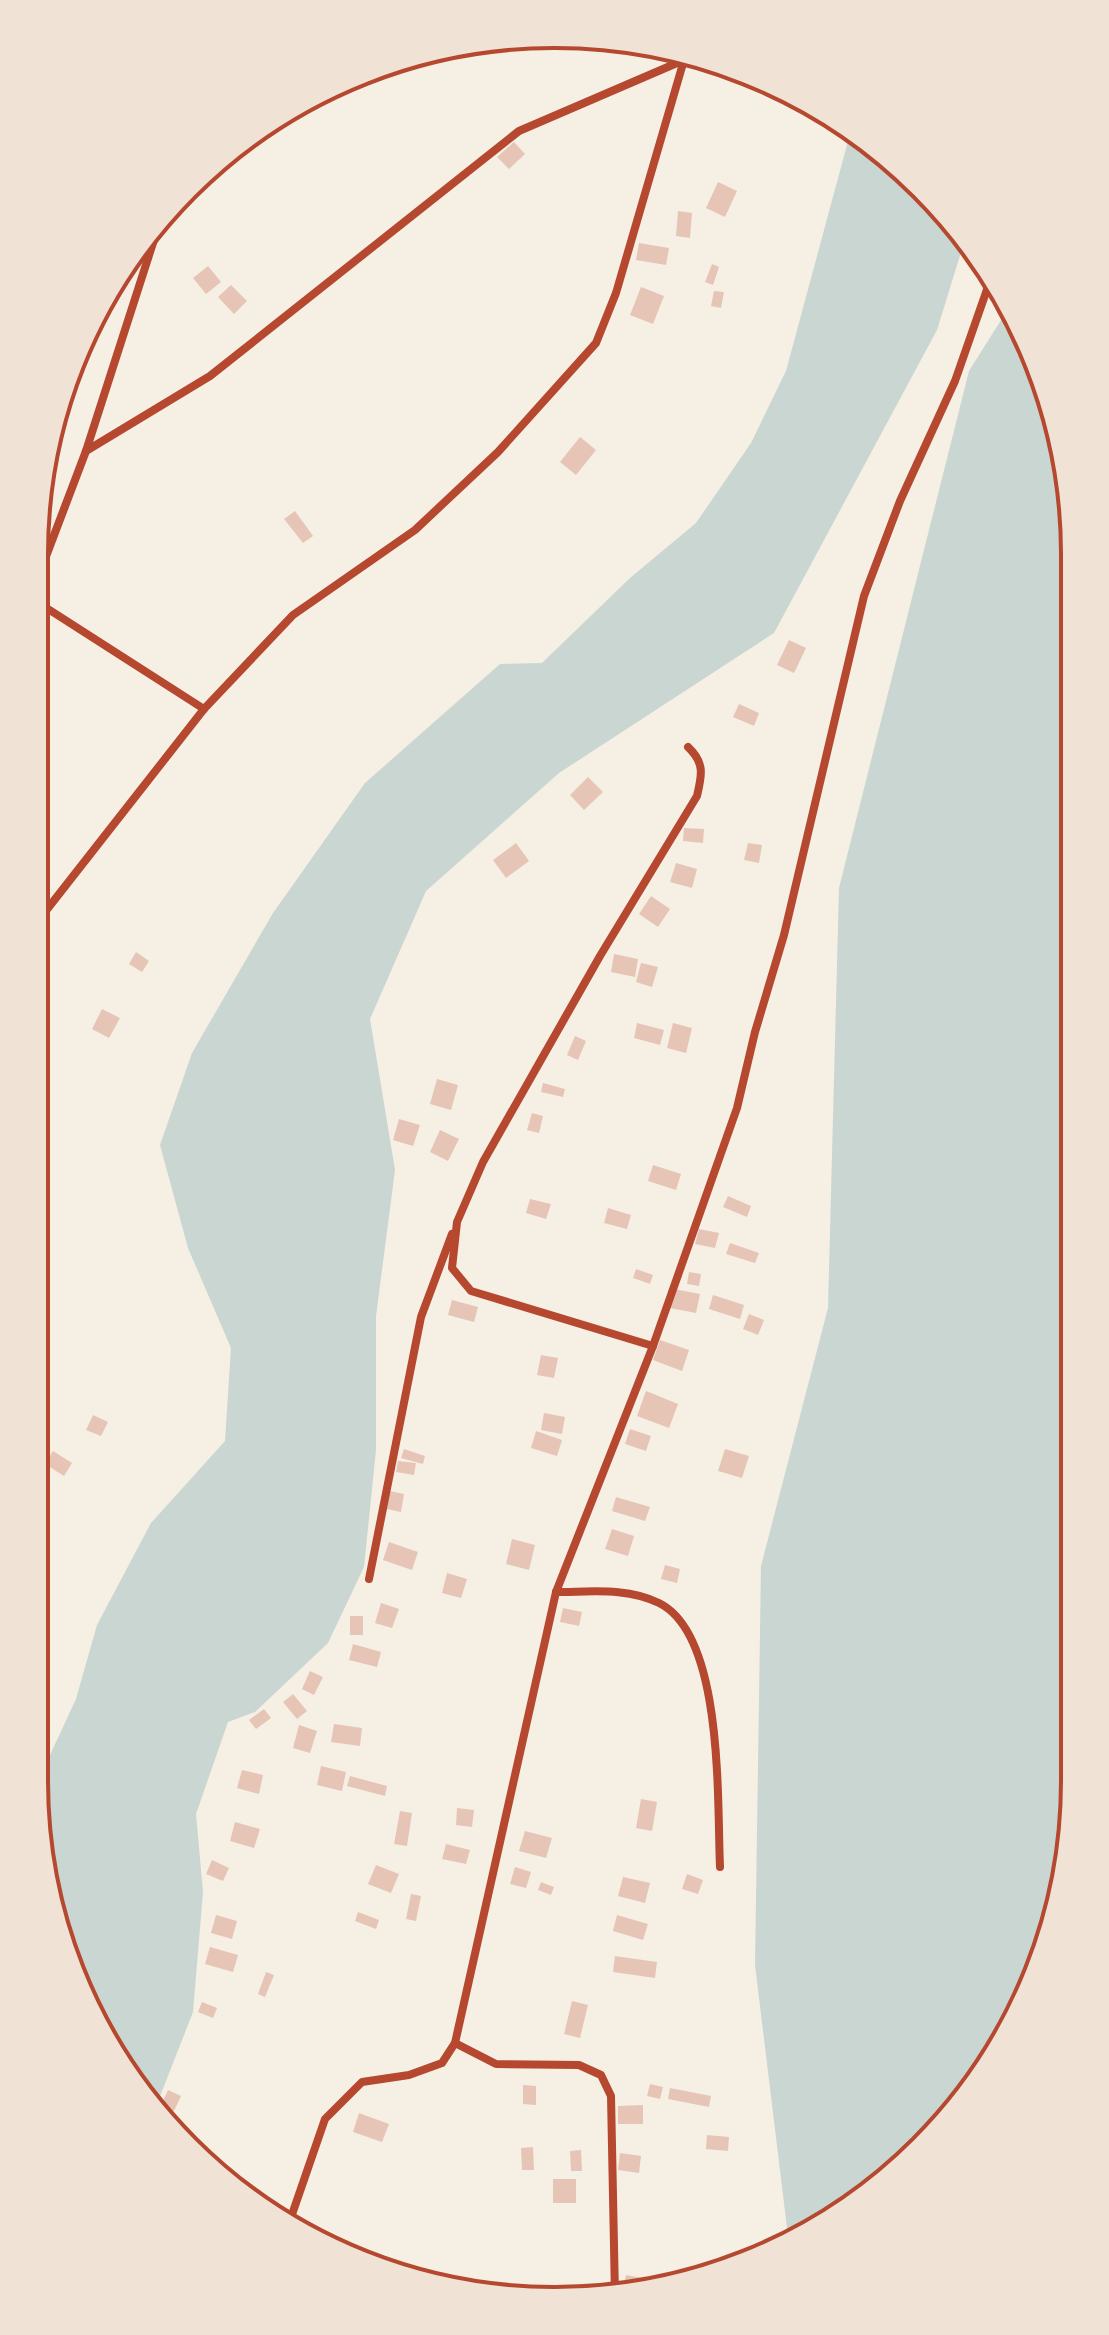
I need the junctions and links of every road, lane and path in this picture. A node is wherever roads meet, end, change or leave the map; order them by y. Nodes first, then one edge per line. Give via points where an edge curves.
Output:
1 (672, 62) edge
2 (683, 64) edge
3 (151, 248) edge
4 (987, 291) edge
5 (86, 451) junction
6 (48, 551) edge
7 (48, 609) edge
8 (204, 709) junction
9 (688, 747) dead end
10 (48, 908) edge
11 (457, 1222) junction
12 (653, 1346) junction
13 (369, 1579) dead end
14 (556, 1592) junction
15 (720, 1867) dead end
16 (455, 2043) junction
17 (292, 2214) edge
18 (615, 2284) edge

1 - 5 street via 519,131 210,376
2 - 8 street via 616,293 596,343 498,452 415,530 293,615
3 - 5 street
4 - 12 street via 955,381 864,596 737,1108
5 - 6 street
7 - 8 street
8 - 10 street
9 - 11 street via 700,759 697,796 483,1162
11 - 12 street via 452,1268 471,1291
11 - 13 street via 421,1317
12 - 14 street
14 - 15 street via 623,1592 658,1602 682,1618 695,1644 714,1719
14 - 16 street
16 - 17 street via 442,2063 409,2075 362,2082 325,2119
16 - 18 street via 496,2064 579,2065 601,2075 611,2096

